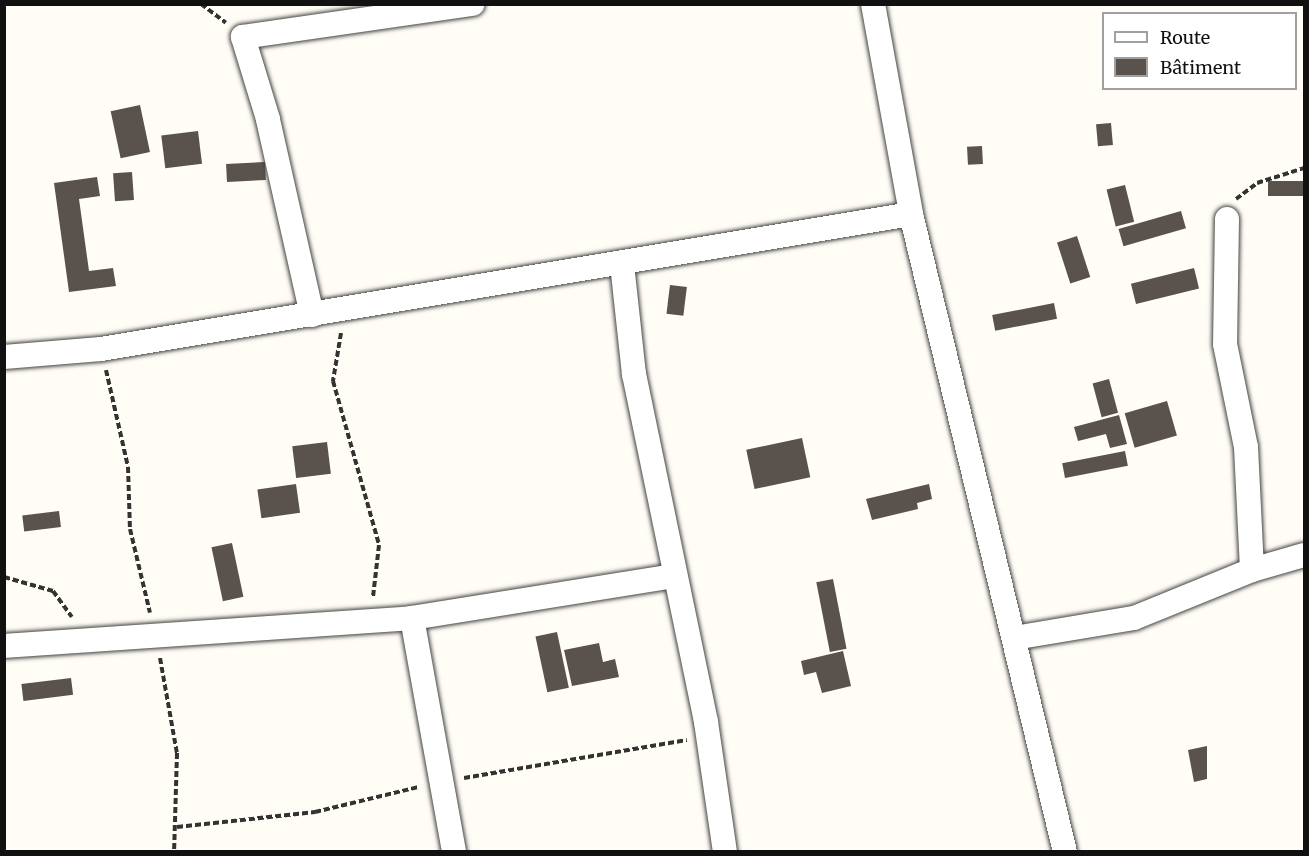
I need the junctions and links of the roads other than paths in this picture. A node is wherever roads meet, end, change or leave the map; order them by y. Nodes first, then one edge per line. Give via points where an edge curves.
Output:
1 (473, 4) edge
2 (873, 4) edge
3 (912, 214) junction
4 (1227, 219) road end
5 (622, 264) junction
6 (312, 315) junction
7 (4, 357) edge
8 (1305, 555) edge
9 (1252, 570) junction
10 (674, 576) junction
11 (412, 618) junction
12 (1014, 638) junction
13 (4, 646) edge
14 (454, 852) edge
15 (725, 852) edge
16 (1065, 852) edge

1 - 6 street via 243,37 268,118
2 - 3 street
3 - 5 street
3 - 12 street
4 - 9 street via 1225,344 1246,447
5 - 6 street via 521,276
5 - 10 street via 634,374
6 - 7 street via 101,349
8 - 9 street
9 - 12 street via 1134,618 1079,631
10 - 11 street
10 - 15 street via 709,741
11 - 13 street
11 - 14 street
12 - 16 street

